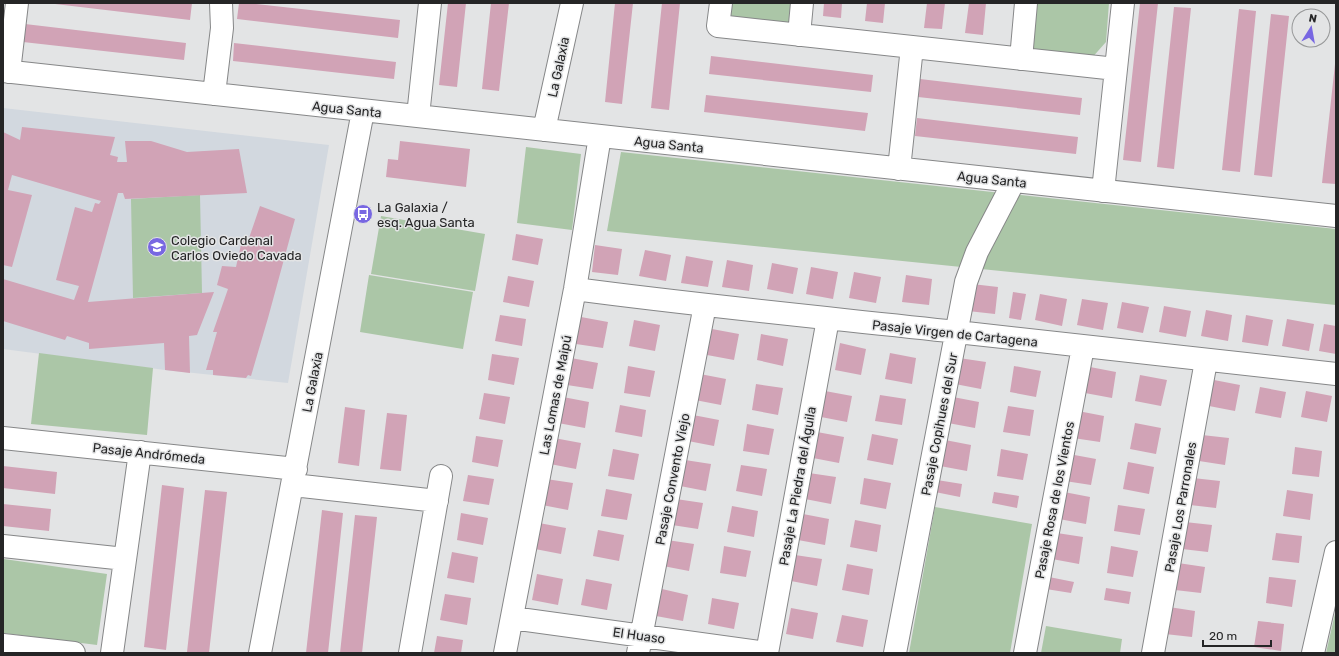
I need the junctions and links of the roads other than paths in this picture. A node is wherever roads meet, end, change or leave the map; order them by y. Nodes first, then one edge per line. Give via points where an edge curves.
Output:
1 (17, 3) edge
2 (221, 3) edge
3 (430, 3) edge
4 (572, 3) edge
5 (721, 3) edge
6 (802, 3) edge
7 (1026, 3) edge
8 (1123, 3) edge
9 (799, 35) junction
10 (912, 47) junction
11 (1020, 59) junction
12 (1116, 69) junction
13 (6, 72) edge
14 (214, 94) junction
15 (363, 111) junction
16 (418, 116) junction
17 (544, 130) junction
18 (600, 136) junction
19 (899, 169) junction
20 (1014, 181) junction
21 (1103, 191) junction
22 (1336, 216) edge
23 (575, 289) junction
24 (705, 305) junction
25 (828, 319) junction
26 (957, 332) junction
27 (1083, 347) junction
28 (1206, 361) junction
29 (1336, 374) edge
30 (3, 438) edge
31 (140, 452) junction
32 (441, 476) dead end
33 (294, 477) junction
34 (437, 501) junction
35 (3, 546) edge
36 (1336, 552) edge
37 (125, 559) junction
38 (512, 618) junction
39 (640, 644) edge
40 (3, 646) edge
41 (74, 653) edge
42 (112, 653) edge
43 (260, 653) edge
44 (410, 653) edge
45 (506, 653) edge
46 (766, 653) edge
47 (895, 653) edge
48 (1025, 653) edge
49 (1153, 653) edge
50 (1313, 653) edge

1 - 13 street
2 - 14 street via 222,28
3 - 16 street
4 - 17 street, La Galaxia
5 - 9 street via 718,26
6 - 9 street
7 - 11 street
8 - 12 street
9 - 10 street
10 - 11 street
10 - 19 street
11 - 12 street
12 - 21 street
13 - 14 street, Agua Santa
14 - 15 street, Agua Santa
15 - 16 street, Agua Santa
15 - 33 street, La Galaxia
16 - 17 street, Agua Santa
17 - 18 street, Agua Santa
18 - 19 street, Agua Santa
18 - 23 street, Las Lomas de Maipú
19 - 20 street, Agua Santa
20 - 21 street, Agua Santa
20 - 26 street, Pasaje Copihues del Sur via 977,252 966,282
21 - 22 street, Agua Santa
23 - 24 street, Pasaje Virgen de Cartagena
23 - 38 street, Las Lomas de Maipú
24 - 25 street, Pasaje Virgen de Cartagena
24 - 39 street, Pasaje Convento Viejo
25 - 26 street, Pasaje Virgen de Cartagena
25 - 46 street, Pasaje La Piedra del Águila
26 - 27 street, Pasaje Virgen de Cartagena
26 - 47 street, Pasaje Copihues del Sur
27 - 28 street, Pasaje Virgen de Cartagena
27 - 48 street, Pasaje Rosa de los Vientos
28 - 29 street, Pasaje Virgen de Cartagena
28 - 49 street, Pasaje Los Parronales
30 - 31 street, Pasaje Andrómeda
31 - 33 street, Pasaje Andrómeda
31 - 37 street
32 - 34 street
33 - 34 street, Pasaje Andrómeda
33 - 43 street, La Galaxia
34 - 44 street
35 - 37 street
36 - 50 street
37 - 42 street
38 - 39 street, El Huaso
38 - 45 street, Las Lomas de Maipú
39 - 46 street, El Huaso
40 - 41 street

